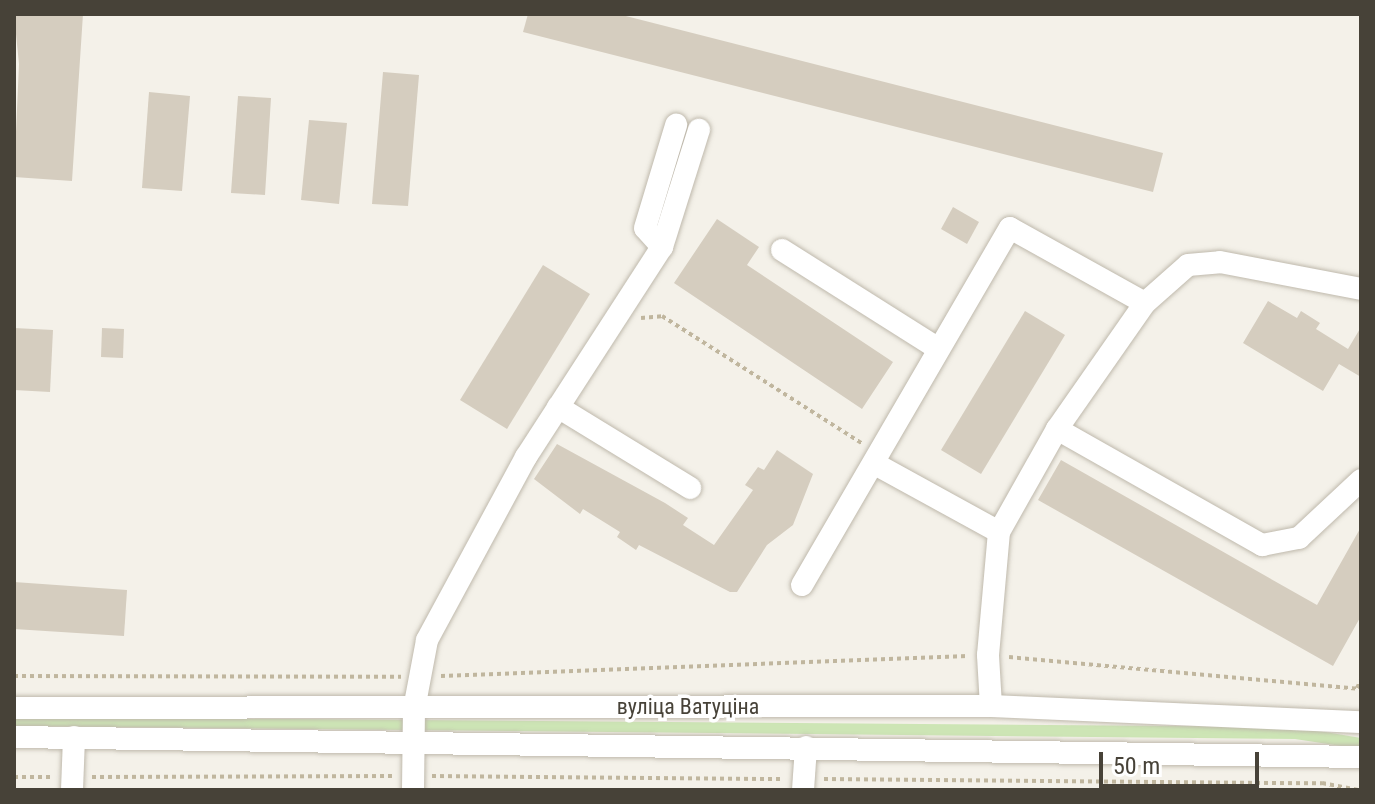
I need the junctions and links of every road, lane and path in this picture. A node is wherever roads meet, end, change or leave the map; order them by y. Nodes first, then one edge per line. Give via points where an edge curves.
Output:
1 (676, 125) dead end
2 (699, 130) dead end
3 (662, 247) junction
4 (782, 250) dead end
5 (1361, 289) edge
6 (1145, 303) junction
7 (615, 320) junction
8 (937, 348) junction
9 (558, 407) junction
10 (1057, 429) junction
11 (880, 459) junction
12 (1361, 480) edge
13 (690, 488) dead end
14 (999, 532) junction
15 (802, 585) dead end
16 (988, 655) junction
17 (14, 676) edge
18 (420, 677) junction
19 (1361, 680) edge
20 (1359, 689) edge
21 (991, 706) junction
22 (14, 708) edge
23 (414, 709) junction
24 (1361, 722) edge
25 (14, 737) edge
26 (74, 737) junction
27 (415, 742) junction
28 (806, 747) junction
29 (1361, 757) edge
30 (14, 777) edge
31 (413, 783) edge
32 (72, 784) edge
33 (803, 784) edge
34 (1358, 790) edge

1 - 3 street via 645,228
2 - 3 street
3 - 7 street
4 - 8 street
5 - 6 street via 1220,262 1188,265
6 - 8 street via 1010,228
6 - 10 street
7 - 9 street
7 - 11 path via 662,316
8 - 11 street
9 - 13 street
9 - 18 street via 427,640
10 - 12 street via 1262,545 1299,538
10 - 14 street
11 - 14 street
11 - 15 street
14 - 16 street
16 - 18 path
16 - 20 path
16 - 21 street
17 - 18 path
18 - 23 street
19 - 20 path
21 - 23 street, вуліца Ватуціна
21 - 24 street, вуліца Ватуціна
22 - 23 street, вуліца Ватуціна
23 - 27 street
25 - 26 street, вуліца Ватуціна
26 - 27 street, вуліца Ватуціна
26 - 32 street
27 - 28 street, вуліца Ватуціна
27 - 31 street
28 - 29 street, вуліца Ватуціна
28 - 33 street
30 - 32 path
31 - 32 path
31 - 33 path
33 - 34 path via 1322,783

